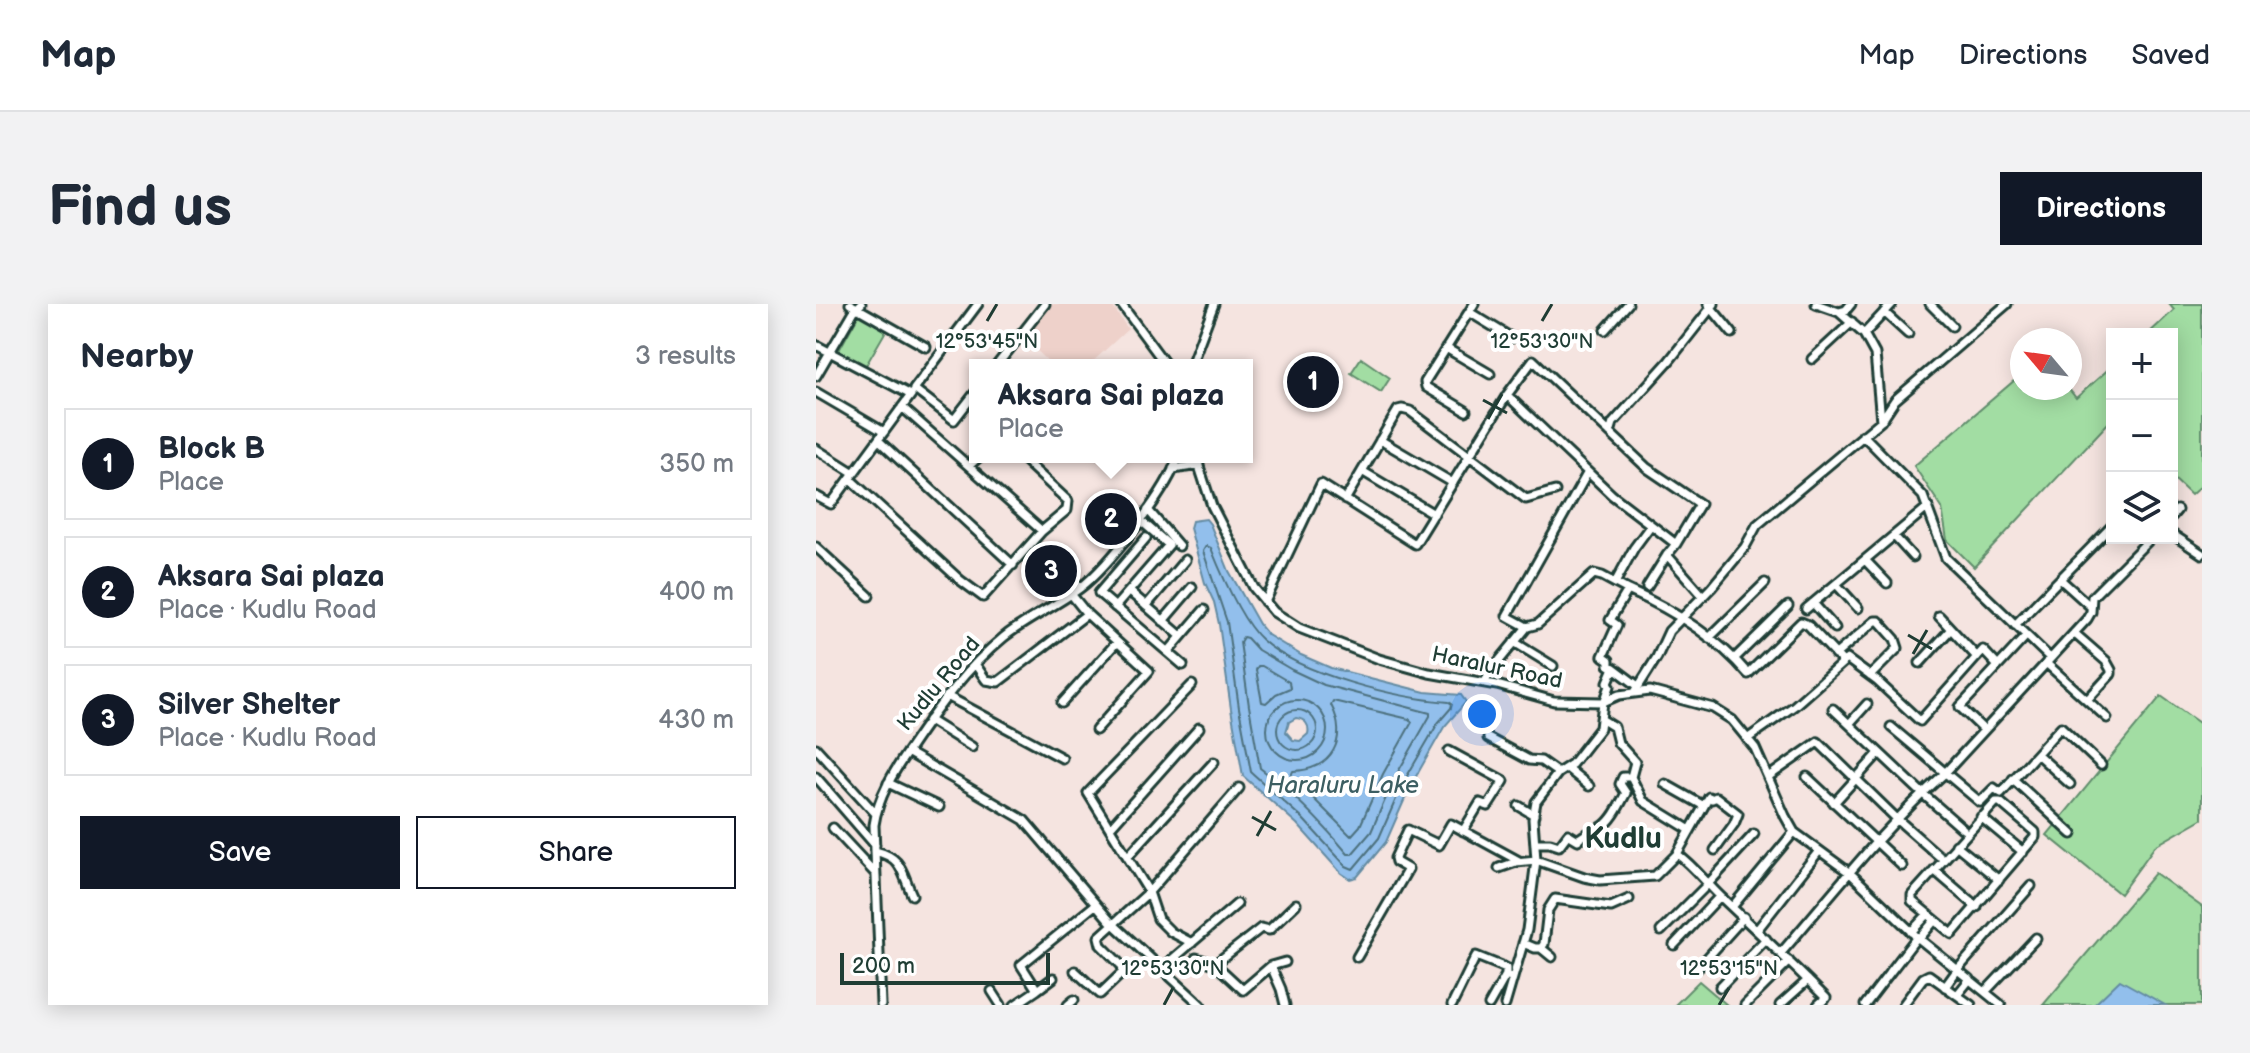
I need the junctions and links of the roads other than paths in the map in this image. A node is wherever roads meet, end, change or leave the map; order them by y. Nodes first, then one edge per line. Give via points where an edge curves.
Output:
1 (978, 304) edge
2 (1045, 304) edge
3 (1121, 304) edge
4 (1214, 304) edge
5 (1628, 304) edge
6 (1816, 304) edge
7 (1851, 304) edge
8 (1892, 304) edge
9 (1930, 304) edge
10 (2007, 304) edge
11 (856, 305) edge
12 (1711, 305) edge
13 (1471, 308) edge
14 (1839, 312) junction
15 (1884, 312) junction
16 (1852, 322) junction
17 (1952, 326) dead end
18 (1605, 330) dead end
19 (1732, 333) dead end
20 (1864, 334) junction
21 (1908, 334) dead end
22 (1512, 338) dead end
23 (816, 345) edge
24 (926, 347) dead end
25 (1446, 348) junction
26 (829, 353) junction
27 (1002, 359) edge
28 (1162, 359) edge
29 (1193, 359) edge
30 (1812, 359) dead end
31 (1490, 374) dead end
32 (816, 376) edge
33 (816, 392) edge
34 (1507, 395) junction
35 (969, 401) edge
36 (902, 407) junction
37 (1466, 411) dead end
38 (1881, 421) junction
39 (884, 432) junction
40 (1610, 433) junction
41 (1863, 435) junction
42 (878, 440) junction
43 (1380, 440) junction
44 (816, 449) edge
45 (1469, 456) junction
46 (972, 463) edge
47 (1027, 463) edge
48 (1176, 463) edge
49 (1191, 463) edge
50 (1198, 463) edge
51 (969, 466) junction
52 (1173, 469) junction
53 (1362, 471) junction
54 (1588, 472) junction
55 (852, 476) junction
56 (1453, 483) junction
57 (1555, 491) dead end
58 (816, 496) edge
59 (1345, 500) junction
60 (1928, 507) junction
61 (1148, 510) junction
62 (1434, 514) junction
63 (1140, 520) junction
64 (1651, 525) junction
65 (1042, 531) junction
66 (2106, 532) edge
67 (1894, 536) junction
68 (1146, 538) dead end
69 (2178, 538) edge
70 (1676, 544) junction
71 (2145, 544) edge
72 (1179, 546) dead end
73 (816, 547) edge
74 (2202, 554) edge
75 (1667, 555) junction
76 (1913, 557) dead end
77 (1185, 560) dead end
78 (1865, 560) junction
79 (1013, 565) junction
80 (1069, 578) dead end
81 (2060, 579) junction
82 (1615, 583) junction
83 (1765, 583) dead end
84 (1887, 583) dead end
85 (1836, 584) junction
86 (1081, 587) junction
87 (1192, 587) dead end
88 (1647, 587) dead end
89 (1628, 590) junction
90 (1129, 591) junction
91 (1071, 594) junction
92 (869, 596) dead end
93 (1703, 596) junction
94 (1265, 602) junction
95 (1813, 603) junction
96 (1146, 606) junction
97 (1788, 606) dead end
98 (2090, 606) junction
99 (1115, 607) junction
100 (1858, 608) dead end
101 (1806, 609) dead end
102 (1204, 610) dead end
103 (1087, 614) junction
104 (1939, 616) dead end
105 (1683, 617) junction
106 (1163, 621) junction
107 (2015, 625) junction
108 (1527, 627) junction
109 (1835, 628) dead end
110 (1951, 629) junction
111 (2074, 633) junction
112 (1181, 636) junction
113 (2026, 636) junction
114 (1709, 638) junction
115 (1117, 642) junction
116 (1514, 642) junction
117 (1168, 652) junction
118 (1835, 655) junction
119 (1977, 657) junction
120 (1734, 659) junction
121 (2048, 661) junction
122 (1843, 662) junction
123 (1920, 663) dead end
124 (975, 664) junction
125 (1183, 665) dead end
126 (1553, 666) dead end
127 (1998, 666) junction
128 (1614, 668) junction
129 (1748, 674) junction
130 (1870, 676) junction
131 (1485, 682) junction
132 (1756, 682) dead end
133 (1192, 685) dead end
134 (1636, 689) junction
135 (947, 696) junction
136 (2087, 700) junction
137 (1604, 701) junction
138 (1062, 703) dead end
139 (1867, 704) dead end
140 (1833, 709) dead end
141 (2107, 718) dead end
142 (1601, 719) junction
143 (929, 720) junction
144 (1849, 724) junction
145 (1891, 727) dead end
146 (1199, 728) dead end
147 (1096, 730) dead end
148 (1984, 730) junction
149 (1488, 738) dead end
150 (1747, 739) junction
151 (972, 747) dead end
152 (816, 748) edge
153 (1449, 751) dead end
154 (907, 752) junction
155 (1879, 753) junction
156 (2037, 754) junction
157 (1062, 758) dead end
158 (1214, 762) dead end
159 (2101, 765) dead end
160 (1567, 768) junction
161 (1558, 773) junction
162 (1944, 774) junction
163 (816, 777) edge
164 (1631, 777) junction
165 (1768, 777) junction
166 (1807, 777) dead end
167 (1856, 779) junction
168 (2013, 779) junction
169 (888, 783) junction
170 (1665, 784) dead end
171 (2070, 784) dead end
172 (1589, 786) dead end
173 (1239, 788) dead end
174 (1922, 793) junction
175 (1834, 803) junction
176 (1519, 806) dead end
177 (1704, 806) junction
178 (939, 807) dead end
179 (876, 814) junction
180 (1534, 815) junction
181 (1981, 817) junction
182 (1897, 819) junction
183 (833, 828) dead end
184 (1110, 828) junction
185 (1963, 829) dead end
186 (1690, 830) junction
187 (1463, 831) junction
188 (1794, 832) junction
189 (1754, 834) dead end
190 (2072, 834) dead end
191 (1876, 842) junction
192 (1535, 843) junction
193 (1956, 845) junction
194 (875, 848) junction
195 (1715, 850) dead end
196 (1819, 851) junction
197 (2023, 852) junction
198 (1677, 854) junction
199 (1128, 856) junction
200 (1939, 856) dead end
201 (1536, 860) junction
202 (1521, 862) junction
203 (1902, 866) dead end
204 (1499, 868) dead end
205 (1934, 870) junction
206 (875, 873) junction
207 (1850, 873) junction
208 (1999, 880) junction
209 (1708, 884) junction
210 (2031, 886) dead end
211 (1149, 892) junction
212 (912, 895) dead end
213 (1720, 896) junction
214 (1629, 899) dead end
215 (1237, 904) dead end
216 (1296, 904) dead end
217 (1095, 905) junction
218 (1732, 907) junction
219 (1977, 907) junction
220 (1928, 914) junction
221 (1744, 917) junction
222 (1935, 920) junction
223 (1114, 924) junction
224 (1757, 930) junction
225 (1661, 931) dead end
226 (1916, 936) junction
227 (2036, 938) dead end
228 (1766, 939) junction
229 (1192, 943) junction
230 (1523, 943) junction
231 (1674, 945) dead end
232 (1541, 948) junction
233 (1781, 953) junction
234 (1357, 957) dead end
235 (1552, 957) dead end
236 (1196, 958) dead end
237 (1789, 961) junction
238 (1285, 962) dead end
239 (1215, 964) junction
240 (1271, 966) junction
241 (1698, 968) dead end
242 (1161, 969) junction
243 (1958, 969) junction
244 (1075, 971) dead end
245 (1509, 976) junction
246 (1053, 978) dead end
247 (1970, 979) junction
248 (1808, 980) junction
249 (1720, 987) dead end
250 (1945, 987) junction
251 (1037, 990) junction
252 (992, 991) dead end
253 (1985, 992) junction
254 (1100, 994) junction
255 (1957, 995) junction
256 (1092, 1001) dead end
257 (881, 1005) edge
258 (1001, 1005) edge
259 (1015, 1005) edge
260 (1201, 1005) edge
261 (1285, 1005) edge
262 (1452, 1005) edge
263 (1489, 1005) edge
264 (1505, 1005) edge
265 (1745, 1005) edge
266 (1780, 1005) edge
267 (1818, 1005) edge
268 (1865, 1005) edge
269 (1903, 1005) edge
270 (1971, 1005) edge
271 (2001, 1005) edge

1 - 35 street via 914,389 954,420
2 - 27 street
3 - 28 street
4 - 29 street
5 - 18 street
6 - 14 street
7 - 14 street
8 - 15 street
9 - 17 street
10 - 38 street via 1895,400
11 - 24 street
11 - 26 street
12 - 19 street
12 - 40 street
13 - 22 street
13 - 25 street
14 - 16 street
15 - 20 street
15 - 21 street
16 - 20 street
16 - 30 street
20 - 38 street via 1875,354
23 - 26 street
25 - 31 street
25 - 37 street via 1425,385
26 - 32 street
26 - 36 street via 911,395
33 - 39 street
34 - 40 street via 1533,360
34 - 45 street
34 - 54 street
36 - 39 street
36 - 51 street
38 - 41 street
39 - 42 street
40 - 70 street via 1655,475 1700,504
41 - 60 street
41 - 93 street via 1757,525
42 - 55 street
42 - 79 street
43 - 45 street via 1402,409
43 - 53 street
43 - 56 street
44 - 55 street
45 - 56 street
45 - 57 street via 1526,499
46 - 51 street
47 - 65 street via 1068,501 1067,510
48 - 52 street, Kudlu Road
49 - 52 street
50 - 94 street, Haralur Road via 1212,506
51 - 65 street
52 - 61 street, Kudlu Road
53 - 59 street
53 - 62 street
54 - 64 street
54 - 108 street via 1507,616
55 - 58 street via 831,504
55 - 79 street via 978,595 983,597
56 - 62 street
59 - 62 street via 1415,544
59 - 94 street via 1321,484
60 - 67 street
60 - 107 street via 1946,558
61 - 63 street, Kudlu Road
61 - 72 street
63 - 86 street, Kudlu Road
63 - 90 street via 1169,545
64 - 70 street
64 - 82 street
65 - 79 street
66 - 81 street
67 - 76 street
67 - 78 street
68 - 99 street via 1099,593
69 - 74 street
70 - 75 street
71 - 98 street via 2092,597
73 - 92 street
75 - 88 street
75 - 93 street
77 - 96 street
78 - 84 street
78 - 85 street
80 - 86 street
81 - 98 street
81 - 107 street
82 - 89 street
82 - 108 street via 1594,574 1538,624
83 - 114 street
85 - 95 street
85 - 100 street
86 - 91 street, Kudlu Road
87 - 106 street
89 - 105 street
89 - 128 street via 1610,620 1617,625 1603,656
90 - 96 street
90 - 99 street
91 - 103 street
91 - 124 street, Kudlu Road via 1020,625
93 - 105 street
94 - 131 street, Haralur Road via 1299,628 1365,653 1429,673
95 - 101 street
95 - 109 street
96 - 106 street
97 - 120 street
98 - 111 street via 2087,619
99 - 117 street
102 - 112 street
103 - 115 street
103 - 124 street via 998,682 986,680
104 - 110 street
105 - 114 street
105 - 134 street via 1669,631
106 - 112 street
107 - 113 street
108 - 116 street
110 - 119 street
110 - 123 street
111 - 121 street
111 - 136 street via 2111,670
112 - 117 street
113 - 121 street
113 - 127 street
114 - 120 street
115 - 138 street
115 - 147 street via 1149,671
116 - 126 street
116 - 131 street
117 - 125 street
118 - 122 street
118 - 129 street via 1801,622
118 - 130 street via 1879,621 1898,648
119 - 127 street via 1983,650
119 - 130 street via 1920,721
120 - 129 street
121 - 136 street
121 - 148 street
122 - 130 street via 1847,659
122 - 150 street
124 - 135 street, Kudlu Road
127 - 148 street via 1960,707
128 - 134 street
128 - 137 street
129 - 132 street
131 - 137 street, Haralur Road via 1554,701
133 - 184 street via 1088,793
134 - 137 street, Haralur Road
134 - 150 street, Haralur Road via 1713,708
135 - 143 street, Kudlu Road
135 - 157 street
136 - 141 street
137 - 142 street
139 - 144 street
140 - 144 street
142 - 160 street via 1600,728
142 - 164 street via 1614,727 1618,743 1635,762
143 - 151 street
143 - 154 street, Kudlu Road
144 - 155 street
145 - 162 street
146 - 184 street
148 - 162 street
149 - 161 street
150 - 165 street, Haralur Road
152 - 179 street
153 - 187 street via 1504,781 1488,806 1480,803
154 - 169 street, Kudlu Road
154 - 217 street via 1024,820
155 - 167 street
155 - 174 street
156 - 159 street via 2061,727
156 - 168 street
156 - 171 street
158 - 199 street
160 - 161 street
160 - 172 street
161 - 180 street via 1536,802
162 - 168 street via 1980,802 1994,788 2001,793
162 - 174 street
163 - 194 street
164 - 186 street via 1643,801
164 - 192 street via 1623,777 1620,784 1626,793 1600,829 1578,840 1568,834 1559,846
165 - 167 street via 1818,742
165 - 188 street, Haralur Road
166 - 175 street
167 - 175 street
167 - 182 street
168 - 190 street
169 - 178 street
169 - 179 street, Kudlu Road
170 - 177 street
173 - 211 street
174 - 182 street
174 - 185 street
175 - 191 street
176 - 180 street
177 - 186 street
177 - 195 street via 1709,797 1716,797 1738,814
179 - 194 street, Kudlu Road
180 - 192 street
181 - 193 street
181 - 197 street
181 - 197 street via 2000,802 2035,832
182 - 191 street
182 - 200 street
183 - 206 street
184 - 199 street
186 - 198 street
187 - 202 street
187 - 234 street via 1451,824 1439,845 1408,830 1395,858 1408,869
188 - 196 street, Haralur Road
188 - 218 street
189 - 209 street
191 - 203 street
191 - 207 street
192 - 201 street
193 - 205 street
193 - 208 street
194 - 206 street, Kudlu Road
194 - 212 street via 897,862
196 - 207 street, Haralur Road
196 - 224 street
197 - 208 street
198 - 201 street via 1655,876 1625,879 1584,877
198 - 209 street
199 - 211 street
201 - 202 street
201 - 230 street
202 - 204 street
205 - 219 street
205 - 220 street via 1911,898
206 - 257 street, Kudlu Road
207 - 226 street, Haralur Road
207 - 233 street
208 - 219 street
209 - 213 street
209 - 225 street
210 - 243 street
211 - 223 street
211 - 229 street via 1163,926
213 - 218 street
213 - 231 street
214 - 232 street via 1611,907 1555,899
215 - 229 street
216 - 239 street via 1269,930 1261,928
217 - 223 street
217 - 251 street via 1021,965
218 - 221 street
219 - 222 street via 1952,934
220 - 222 street
220 - 226 street
221 - 224 street
221 - 241 street
222 - 226 street
223 - 242 street
223 - 254 street via 1099,937 1123,967 1122,973
224 - 228 street
226 - 243 street, Haralur Road
226 - 268 street
227 - 253 street
228 - 233 street
228 - 249 street
229 - 242 street
230 - 232 street
230 - 245 street
232 - 235 street
233 - 237 street
236 - 239 street
237 - 248 street
237 - 265 street
238 - 240 street
239 - 240 street via 1243,990
240 - 261 street
242 - 260 street
243 - 247 street, Haralur Road
243 - 250 street
244 - 254 street
245 - 262 street via 1506,968 1476,956
245 - 263 street
245 - 264 street
246 - 251 street
247 - 253 street, Haralur Road
247 - 255 street
248 - 266 street
248 - 267 street via 1826,998
250 - 255 street
250 - 269 street via 1929,975
251 - 259 street
252 - 258 street
253 - 271 street, Haralur Road
254 - 256 street
255 - 270 street

